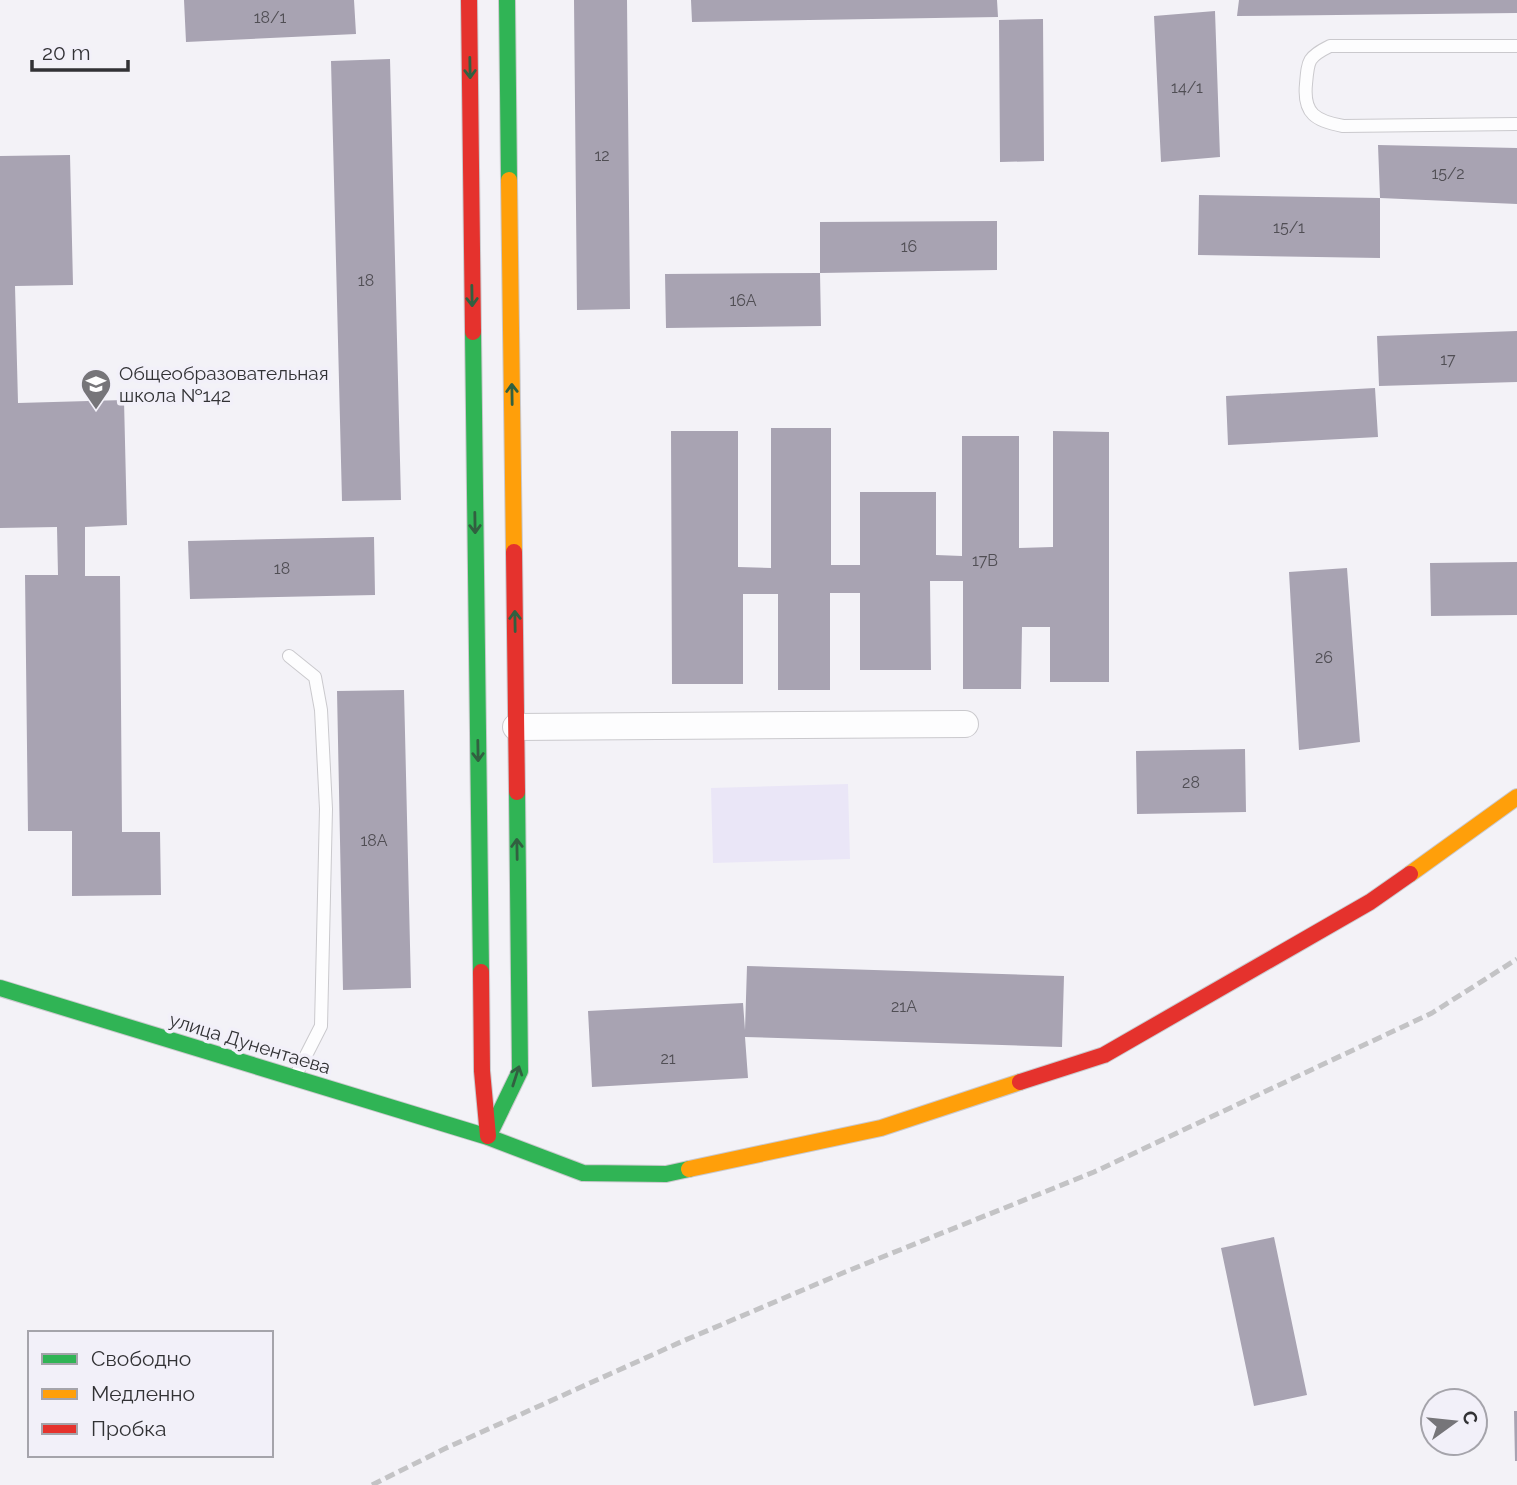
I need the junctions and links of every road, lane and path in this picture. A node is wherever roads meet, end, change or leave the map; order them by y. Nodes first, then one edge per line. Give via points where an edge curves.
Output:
1 (469, 0) edge
2 (508, 0) edge
3 (1517, 46) edge
4 (1517, 124) edge
5 (289, 656) dead end
6 (965, 724) dead end
7 (516, 727) junction
8 (1517, 797) edge
9 (0, 988) edge
10 (294, 1078) junction
11 (488, 1137) junction

1 -> 11 street via 482,1071
7 -> 2 street
3 - 4 lane via 1330,46 1308,62 1304,100 1310,113 1324,123 1343,126
5 - 10 lane via 315,677 326,809 321,1026
6 - 7 street
11 -> 7 street via 520,1071
8 - 11 street, улица Дунентаева via 1370,902 1104,1055 957,1105 881,1128 666,1174 583,1173
9 - 10 street, улица Дунентаева
10 - 11 street, улица Дунентаева

